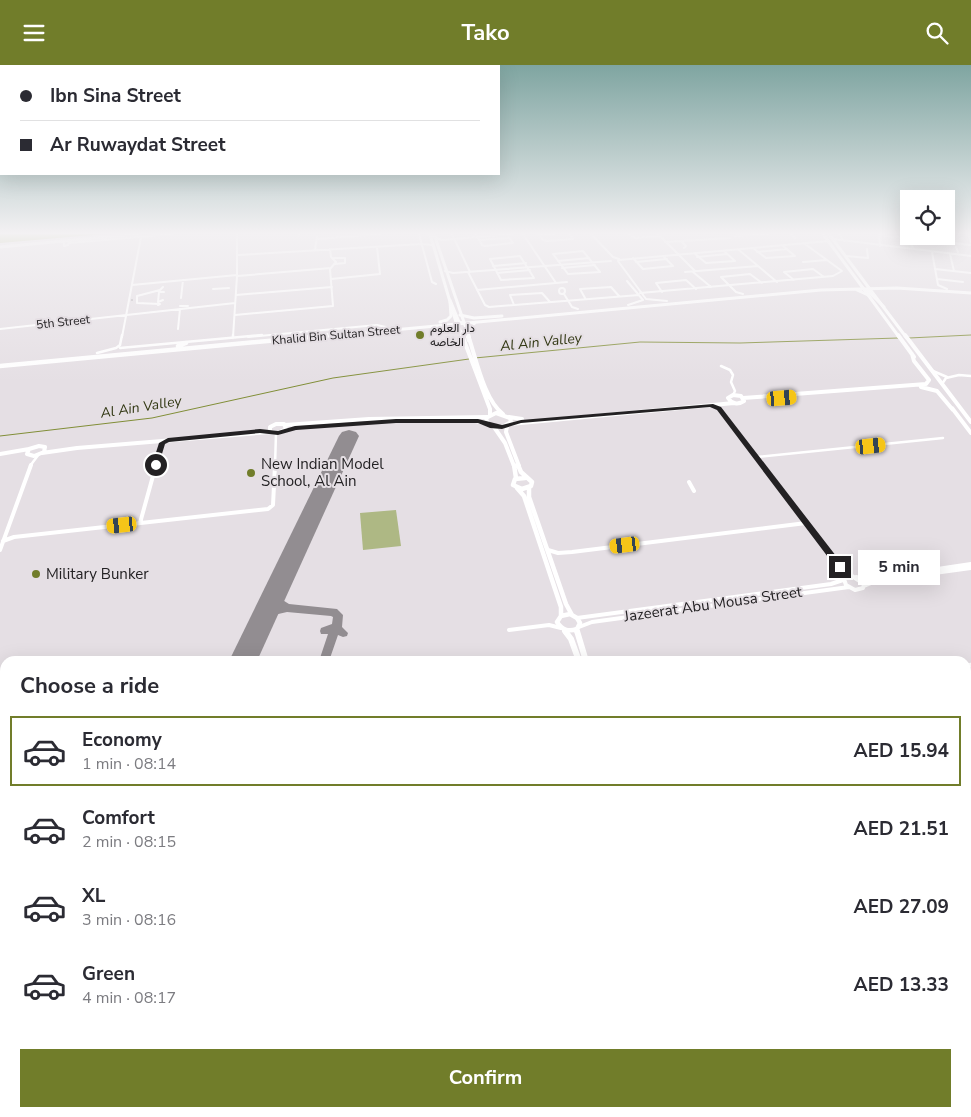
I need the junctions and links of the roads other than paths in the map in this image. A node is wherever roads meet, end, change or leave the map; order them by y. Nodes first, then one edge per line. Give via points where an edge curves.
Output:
1 (151, 283) edge
2 (183, 283) edge
3 (236, 283) edge
4 (332, 283) edge
5 (445, 283) edge
6 (449, 283) edge
7 (474, 283) edge
8 (555, 283) edge
9 (629, 283) edge
10 (631, 283) edge
11 (656, 283) edge
12 (690, 283) edge
13 (707, 283) edge
14 (726, 283) edge
15 (761, 283) edge
16 (852, 283) edge
17 (861, 283) edge
18 (863, 283) edge
19 (864, 283) edge
20 (870, 283) edge
21 (936, 283) edge
22 (132, 285) joint
23 (729, 286) junction
24 (865, 286) junction
25 (911, 286) junction
26 (163, 287) dead end
27 (236, 287) junction
28 (332, 287) junction
29 (711, 287) junction
30 (836, 287) junction
31 (896, 287) junction
32 (936, 287) junction
33 (213, 289) dead end
34 (696, 289) junction
35 (477, 290) junction
36 (821, 290) junction
37 (138, 291) dead end
38 (159, 291) junction
39 (971, 291) edge
40 (164, 292) dead end
41 (662, 292) junction
42 (564, 294) dead end
43 (638, 294) junction
44 (735, 294) junction
45 (236, 295) junction
46 (619, 295) junction
47 (868, 295) junction
48 (875, 295) junction
49 (181, 298) dead end
50 (585, 299) junction
51 (692, 299) junction
52 (134, 300) junction
53 (568, 300) junction
54 (450, 301) junction
55 (667, 301) junction
56 (159, 302) junction
57 (550, 302) junction
58 (147, 303) junction
59 (167, 303) dead end
60 (236, 303) junction
61 (675, 303) junction
62 (514, 305) junction
63 (623, 305) junction
64 (628, 305) junction
65 (173, 307) dead end
66 (180, 307) junction
67 (884, 307) junction
68 (135, 308) dead end
69 (571, 308) junction
70 (602, 310) junction
71 (126, 315) junction
72 (235, 315) junction
73 (460, 315) junction
74 (504, 316) junction
75 (484, 321) junction
76 (459, 322) junction
77 (421, 324) junction
78 (434, 326) junction
79 (386, 327) junction
80 (416, 327) junction
81 (0, 329) edge
82 (178, 329) dead end
83 (339, 329) junction
84 (334, 332) junction
85 (461, 332) junction
86 (277, 337) junction
87 (233, 339) junction
88 (468, 339) junction
89 (186, 343) junction
90 (120, 346) junction
91 (178, 346) junction
92 (469, 348) junction
93 (126, 351) junction
94 (97, 353) junction
95 (911, 353) junction
96 (0, 364) edge
97 (476, 365) junction
98 (730, 365) dead end
99 (720, 366) dead end
100 (730, 370) junction
101 (932, 370) junction
102 (971, 377) edge
103 (950, 378) junction
104 (942, 384) junction
105 (734, 387) junction
106 (731, 397) junction
107 (742, 399) junction
108 (734, 403) junction
109 (720, 406) junction
110 (953, 410) junction
111 (503, 414) junction
112 (488, 416) junction
113 (509, 417) junction
114 (970, 421) edge
115 (486, 423) junction
116 (508, 425) junction
117 (271, 426) junction
118 (494, 427) junction
119 (285, 428) junction
120 (270, 432) junction
121 (276, 433) junction
122 (971, 433) edge
123 (944, 438) dead end
124 (168, 440) junction
125 (157, 441) junction
126 (162, 443) junction
127 (45, 447) junction
128 (28, 453) junction
129 (41, 454) junction
130 (0, 455) edge
131 (757, 457) junction
132 (32, 462) junction
133 (525, 477) junction
134 (516, 479) junction
135 (688, 482) dead end
136 (529, 487) junction
137 (517, 488) junction
138 (694, 491) dead end
139 (140, 523) junction
140 (806, 523) junction
141 (6, 533) junction
142 (14, 537) junction
143 (3, 541) junction
144 (0, 550) edge
145 (548, 550) junction
146 (558, 553) junction
147 (551, 559) junction
148 (971, 566) edge
149 (840, 567) junction
150 (855, 577) junction
151 (844, 579) junction
152 (864, 586) junction
153 (849, 587) junction
154 (575, 616) junction
155 (559, 618) junction
156 (549, 625) junction
157 (578, 628) junction
158 (563, 629) junction
159 (509, 630) dead end
160 (577, 656) edge
161 (584, 656) edge

1 - 22 street
2 - 49 street
3 - 27 street
4 - 28 street
5 - 54 main road
6 - 73 main road
7 - 35 street
8 - 35 street
9 - 43 street
10 - 43 street
11 - 41 street
12 - 34 street
13 - 29 street
14 - 23 street
15 - 23 street
16 - 30 main road
17 - 24 main road
18 - 24 main road
19 - 24 main road
20 - 31 main road
21 - 32 street
22 - 52 street
23 - 29 street
23 - 44 street
24 - 25 main road
24 - 30 main road, Khalid Bin Sultan Street
24 - 31 main road, Khalid Bin Sultan Street
24 - 36 main road
24 - 47 main road
24 - 48 main road
24 - 67 main road
25 - 31 main road, Khalid Bin Sultan Street
25 - 32 main road, Khalid Bin Sultan Street
26 - 38 street
27 - 33 street
27 - 45 street
28 - 45 street
28 - 72 street via 333,306
29 - 34 street
30 - 36 main road, Khalid Bin Sultan Street
30 - 44 main road, Khalid Bin Sultan Street
30 - 47 main road
31 - 39 main road, Khalid Bin Sultan Street
31 - 48 main road via 879,289
32 - 39 main road, Khalid Bin Sultan Street
34 - 41 street
35 - 62 street via 486,306
36 - 61 main road, Khalid Bin Sultan Street
37 - 52 street
38 - 40 street
38 - 52 street
38 - 56 street
41 - 43 street
42 - 53 street
43 - 46 street
43 - 55 street via 649,301
43 - 64 street via 643,301
44 - 51 main road, Khalid Bin Sultan Street
45 - 60 street
46 - 50 street
46 - 50 street via 611,287 580,289
47 - 95 main road
48 - 67 main road
50 - 53 street
51 - 55 main road, Khalid Bin Sultan Street
51 - 61 main road
52 - 58 street
52 - 68 street
52 - 71 street
53 - 57 street
53 - 69 street
54 - 76 main road
54 - 77 main road via 451,315 447,320
55 - 64 main road, Khalid Bin Sultan Street
56 - 58 street
56 - 59 street
57 - 62 street
57 - 62 street via 542,293 510,295
58 - 65 street via 146,310
60 - 66 street, 5th Street
60 - 72 street
61 - 70 main road, Khalid Bin Sultan Street
63 - 64 main road, Khalid Bin Sultan Street
63 - 69 main road, Khalid Bin Sultan Street
63 - 70 main road
66 - 71 street, 5th Street
66 - 82 street
67 - 101 main road
69 - 74 main road, Khalid Bin Sultan Street
70 - 75 main road, Khalid Bin Sultan Street
71 - 81 street, 5th Street
71 - 90 street
72 - 87 street
73 - 74 main road via 474,318
73 - 76 main road
74 - 76 main road
75 - 76 main road, Khalid Bin Sultan Street
75 - 88 main road via 471,324 467,330
76 - 77 main road, Khalid Bin Sultan Street
76 - 78 main road, Khalid Bin Sultan Street
76 - 80 main road
76 - 85 main road
76 - 88 main road
77 - 79 main road, Khalid Bin Sultan Street
78 - 80 main road, Khalid Bin Sultan Street
78 - 85 main road via 454,327
79 - 83 street
79 - 84 main road, Khalid Bin Sultan Street
80 - 86 main road, Khalid Bin Sultan Street
83 - 84 main road
83 - 86 street
84 - 86 main road, Khalid Bin Sultan Street
85 - 92 main road
86 - 87 street
86 - 91 main road, Khalid Bin Sultan Street
86 - 96 main road, Khalid Bin Sultan Street
87 - 89 street
88 - 92 main road
89 - 90 street
89 - 91 main road
90 - 93 street
90 - 94 street
91 - 93 main road, Khalid Bin Sultan Street
92 - 97 main road
93 - 94 main road, Khalid Bin Sultan Street
94 - 96 main road, Khalid Bin Sultan Street
95 - 107 main road via 928,383
95 - 110 main road
97 - 111 main road via 494,407
97 - 112 main road via 480,386 490,409
98 - 100 street
99 - 100 street
100 - 105 street
101 - 103 street
101 - 104 main road
102 - 103 street via 960,375
103 - 104 street via 944,379
104 - 114 main road
105 - 106 street via 736,391
105 - 107 street
106 - 107 main road
106 - 108 main road
106 - 113 main road via 714,403 522,419
107 - 108 main road
107 - 110 main road via 922,387 937,391
108 - 109 main road
109 - 116 main road
109 - 131 street
110 - 122 main road
111 - 112 main road
111 - 113 main road
112 - 115 main road
112 - 119 main road via 381,419
113 - 116 main road
115 - 118 main road
115 - 119 main road via 378,421
116 - 118 main road
116 - 133 main road via 506,432
117 - 119 main road via 278,424
117 - 120 main road
117 - 127 main road
118 - 134 main road via 502,434
119 - 121 main road
120 - 121 main road
120 - 124 main road
121 - 139 street via 273,505 270,508
123 - 131 street
124 - 125 main road
124 - 126 street
125 - 126 street
125 - 129 main road
126 - 139 street
127 - 128 main road via 37,446
127 - 129 main road
128 - 129 main road
128 - 130 main road
128 - 132 street
129 - 132 street
131 - 140 street
132 - 141 street
133 - 134 main road
133 - 136 main road via 532,483
134 - 137 main road via 513,483
135 - 138 street
136 - 137 main road
136 - 145 main road
137 - 155 main road via 524,496 561,607
139 - 142 street
140 - 146 street
140 - 149 street
141 - 142 street
141 - 143 street
142 - 143 street
143 - 144 street
145 - 146 street
145 - 147 main road
146 - 147 street
147 - 154 main road via 566,604
148 - 150 street via 870,579
148 - 152 street via 876,581
149 - 150 street
149 - 151 street
150 - 151 street, Jazeerat Abu Mousa Street
150 - 152 street
151 - 153 street
151 - 154 street, Jazeerat Abu Mousa Street via 595,617
152 - 153 street, Jazeerat Abu Mousa Street via 858,590
153 - 157 street, Jazeerat Abu Mousa Street via 592,622
154 - 155 main road
154 - 157 main road via 580,621
155 - 156 street
155 - 158 main road via 558,625
156 - 158 street
156 - 159 street
157 - 158 main road
157 - 161 main road
158 - 160 main road

